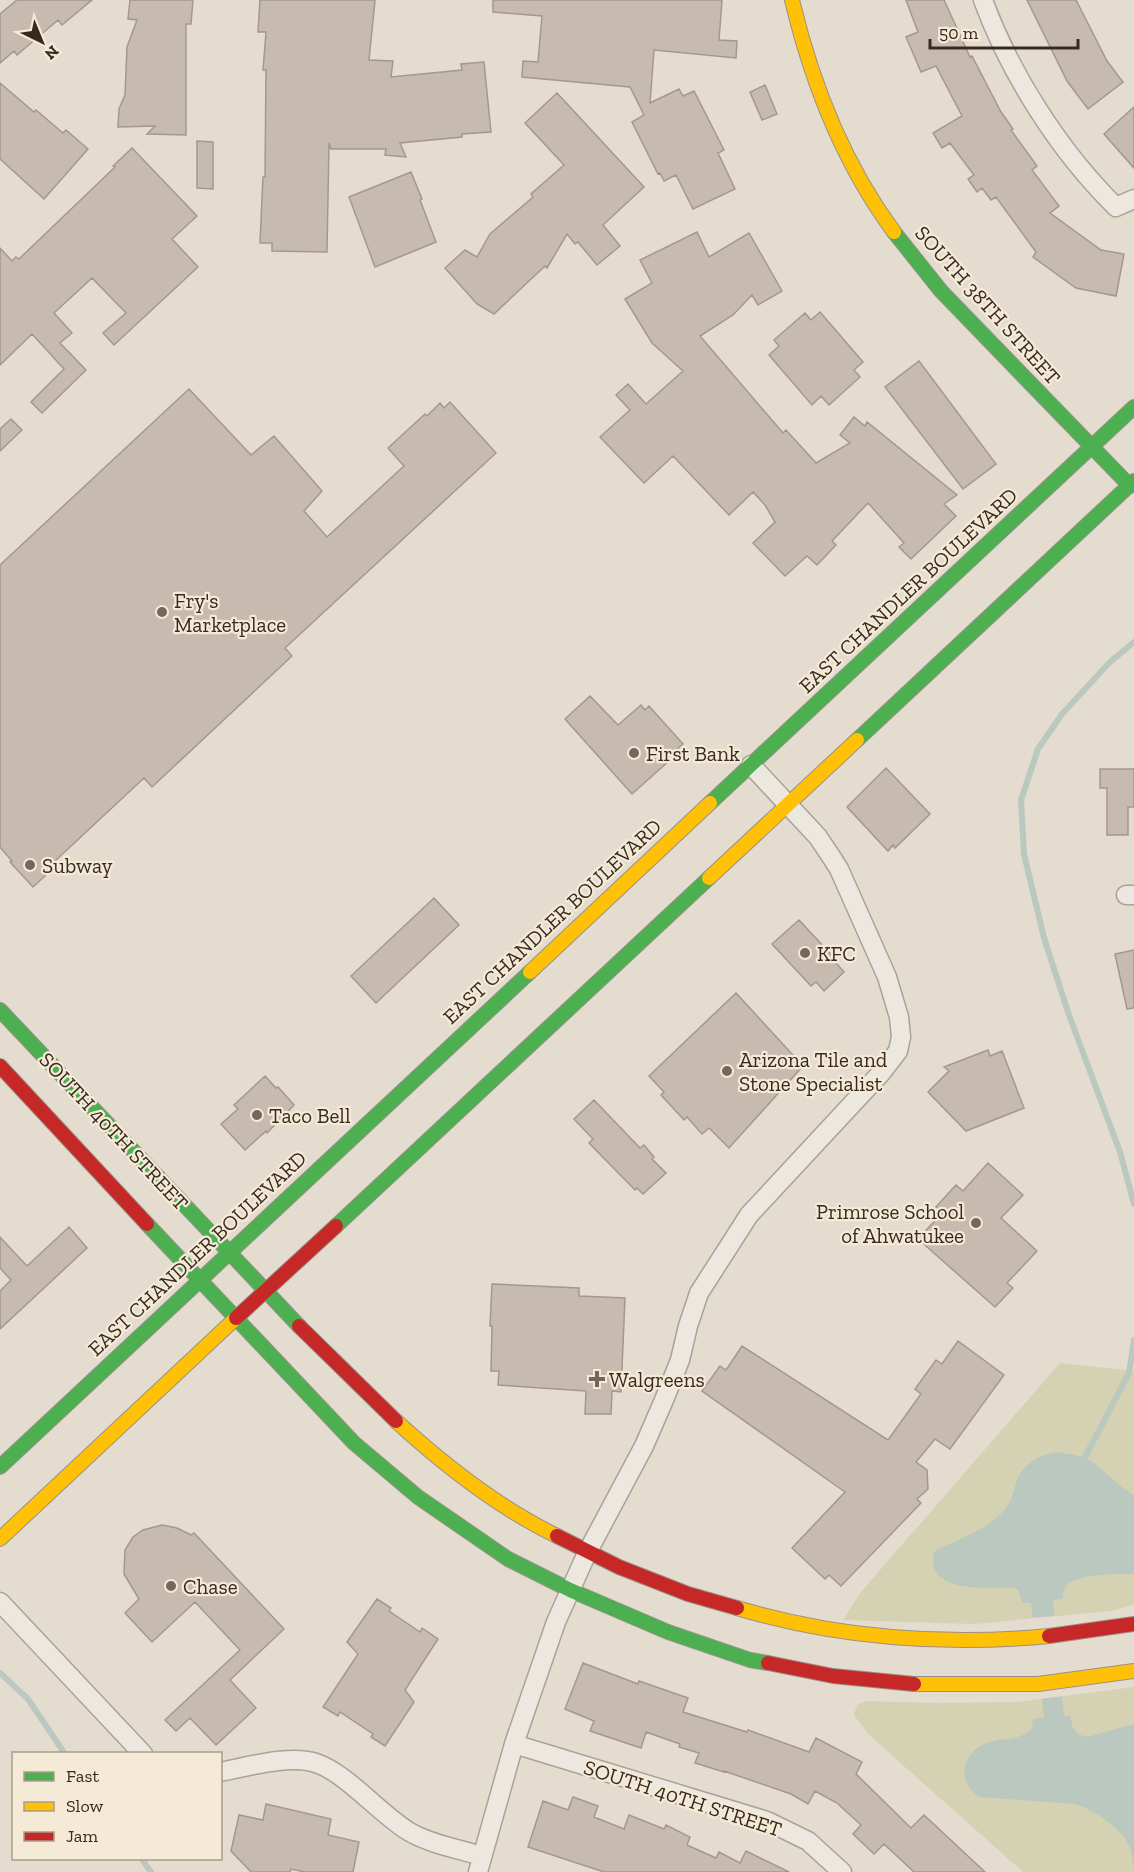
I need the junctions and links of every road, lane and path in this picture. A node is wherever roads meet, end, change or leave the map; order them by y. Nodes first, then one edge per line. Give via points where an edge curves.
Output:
1 (792, 0) edge
2 (983, 0) edge
3 (1134, 199) edge
4 (1134, 407) edge
5 (1091, 447) junction
6 (1132, 484) edge
7 (751, 765) junction
8 (788, 806) junction
9 (0, 1010) edge
10 (0, 1066) edge
11 (229, 1252) junction
12 (199, 1280) junction
13 (266, 1290) junction
14 (235, 1319) junction
15 (0, 1467) edge
16 (0, 1539) edge
17 (587, 1553) junction
18 (570, 1590) junction
19 (0, 1602) edge
20 (1134, 1624) edge
21 (1134, 1671) edge
22 (514, 1744) junction
23 (141, 1752) edge
24 (222, 1772) edge
25 (480, 1864) edge
26 (842, 1872) edge

1 - 5 main road, SOUTH 38TH STREET via 800,38 825,112 872,199 911,256
2 - 3 street via 992,26 1021,80 1095,186 1116,207
4 - 5 main road, EAST CHANDLER BOULEVARD
5 - 6 main road, SOUTH 38TH STREET
5 - 7 main road, EAST CHANDLER BOULEVARD
6 - 8 main road
7 - 8 street
7 - 11 main road, EAST CHANDLER BOULEVARD
8 - 13 main road
8 - 17 street via 818,837 839,869 887,977 901,1037 897,1051 881,1073 749,1215 714,1266 699,1293 680,1360 644,1446
9 - 11 main road, SOUTH 40TH STREET
10 - 12 main road, SOUTH 40TH STREET
11 - 12 main road, EAST CHANDLER BOULEVARD
11 - 13 main road, SOUTH 40TH STREET
12 - 14 main road, SOUTH 40TH STREET
12 - 15 main road, EAST CHANDLER BOULEVARD
13 - 14 main road
13 - 17 main road, SOUTH 40TH STREET via 360,1387 433,1454 525,1518
14 - 16 main road
14 - 18 main road, SOUTH 40TH STREET via 339,1428 391,1476 508,1559
17 - 18 street
17 - 20 main road, SOUTH 40TH STREET via 706,1599 833,1629 908,1638 976,1640 1031,1638
18 - 21 main road, SOUTH 40TH STREET via 668,1632 750,1660 833,1676 915,1684 1038,1684
18 - 22 street
19 - 23 street
22 - 25 street
22 - 26 street, SOUTH 40TH STREET via 767,1821 808,1841
24 - 25 street via 282,1760 315,1762 342,1777 410,1833

